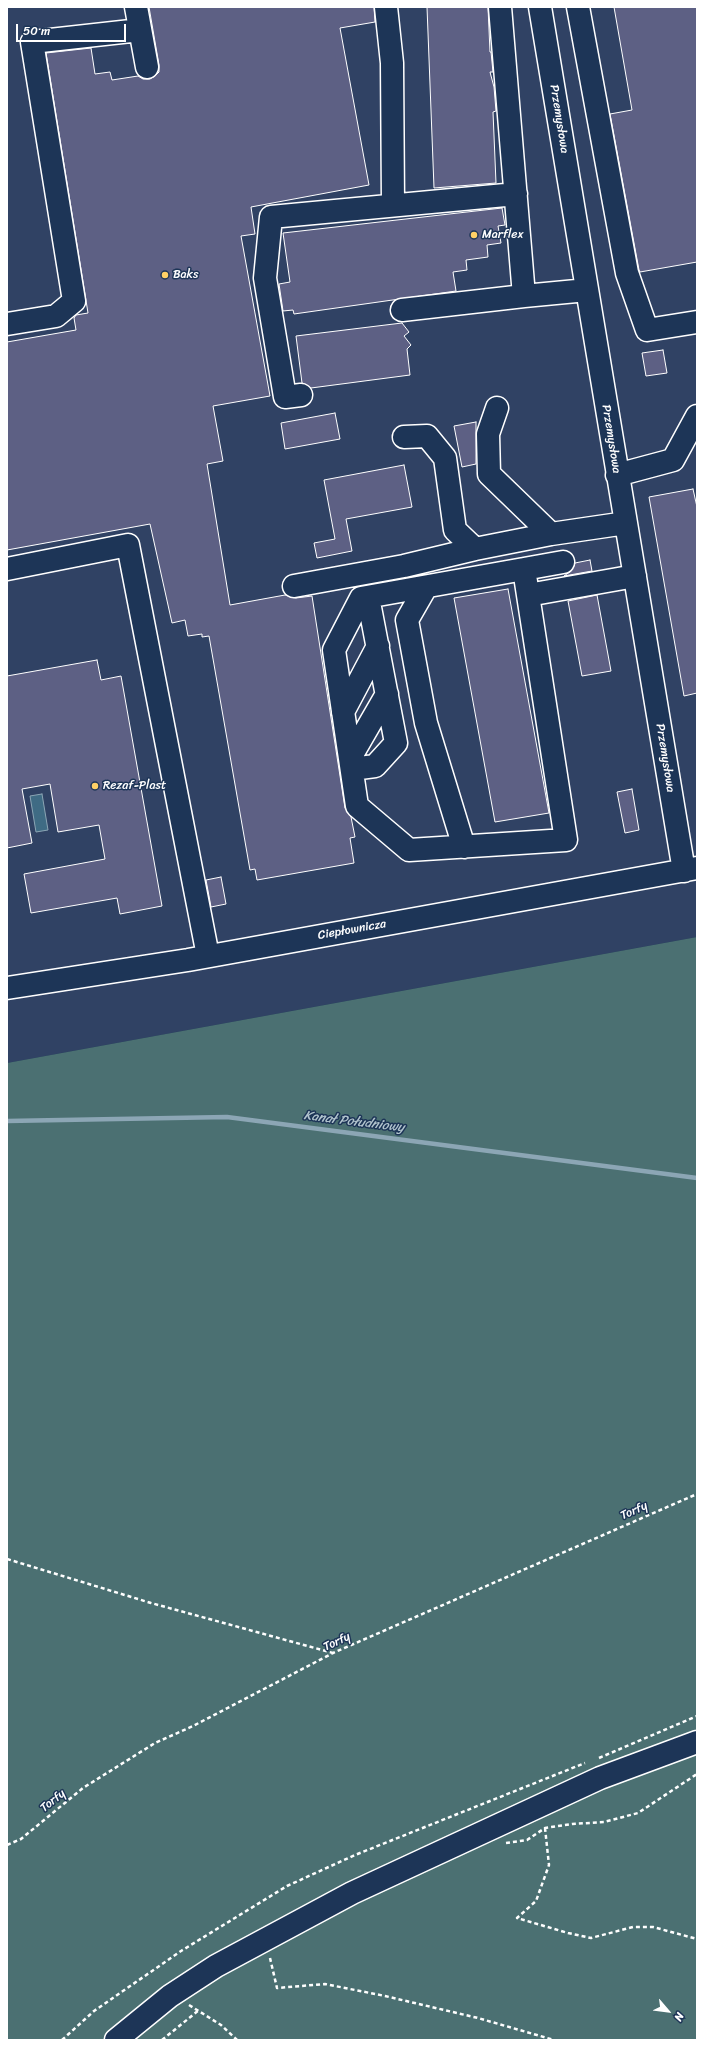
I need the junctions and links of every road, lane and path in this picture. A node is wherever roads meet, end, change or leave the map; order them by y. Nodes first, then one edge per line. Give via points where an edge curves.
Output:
1 (136, 7) edge
2 (386, 7) edge
3 (500, 7) edge
4 (540, 7) edge
5 (578, 7) edge
6 (140, 30) junction
7 (147, 67) dead end
8 (516, 194) junction
9 (393, 205) junction
10 (587, 290) junction
11 (524, 296) junction
12 (402, 310) dead end
13 (697, 322) edge
14 (7, 324) edge
15 (301, 395) dead end
16 (497, 408) dead end
17 (697, 416) edge
18 (404, 437) dead end
19 (617, 475) junction
20 (626, 523) junction
21 (551, 534) junction
22 (475, 549) junction
23 (564, 562) dead end
24 (7, 569) edge
25 (524, 569) junction
26 (635, 576) junction
27 (294, 586) dead end
28 (426, 587) junction
29 (528, 595) junction
30 (368, 597) junction
31 (378, 646) junction
32 (386, 694) junction
33 (344, 712) junction
34 (351, 764) junction
35 (464, 847) junction
36 (690, 869) edge
37 (208, 956) junction
38 (7, 988) edge
39 (697, 1494) edge
40 (7, 1559) edge
41 (333, 1653) junction
42 (697, 1716) edge
43 (697, 1742) edge
44 (595, 1759) dead end
45 (588, 1762) dead end
46 (697, 1774) edge
47 (545, 1828) junction
48 (499, 1844) dead end
49 (7, 1845) edge
50 (697, 1939) edge
51 (266, 1940) junction
52 (170, 1996) junction
53 (199, 2010) junction
54 (62, 2040) edge
55 (116, 2040) edge
56 (162, 2040) edge
57 (237, 2040) edge
58 (554, 2040) edge

1 - 6 street
2 - 9 street via 392,63
3 - 8 street
4 - 10 street, Przemysłowa
5 - 13 street via 627,273 647,330
6 - 7 street
6 - 14 street via 32,42 74,301 56,316
8 - 9 street
8 - 11 street
9 - 15 street via 270,217 266,278 284,390 286,397
10 - 11 street
10 - 19 street, Przemysłowa
11 - 12 street
16 - 21 street via 488,434 489,474
17 - 19 street via 673,460
18 - 22 street via 427,436 445,458 455,530
19 - 20 street, Przemysłowa
20 - 21 street
20 - 26 street, Przemysłowa
21 - 22 street
22 - 27 street via 404,566
23 - 25 street
24 - 37 street via 128,544
25 - 28 street
25 - 29 street
26 - 29 street
26 - 36 street, Przemysłowa
28 - 30 street
28 - 35 street via 407,620 426,723
29 - 35 street via 566,840
30 - 31 street
30 - 33 street via 361,598 334,650
31 - 32 street
31 - 33 street
32 - 34 street
32 - 34 street via 396,743 375,766
33 - 34 street
34 - 35 street via 357,806 409,850
36 - 37 street, Ciepłownicza
37 - 38 street, Ciepłownicza
39 - 41 path, Torfy
40 - 41 path via 151,1603
41 - 49 path, Torfy via 155,1743 83,1788 21,1839
42 - 44 path
43 - 51 street via 600,1778 352,1893
45 - 54 path via 355,1855 288,1886 181,1951 94,2011
46 - 47 path via 638,1813 604,1822
47 - 48 path via 527,1840
47 - 50 path via 549,1865 536,1901 517,1918 590,1938 633,1927 654,1927
51 - 52 street via 216,1966
51 - 58 path via 277,1988 325,1984 470,2016
52 - 53 path
52 - 55 street
53 - 56 path
53 - 57 path

